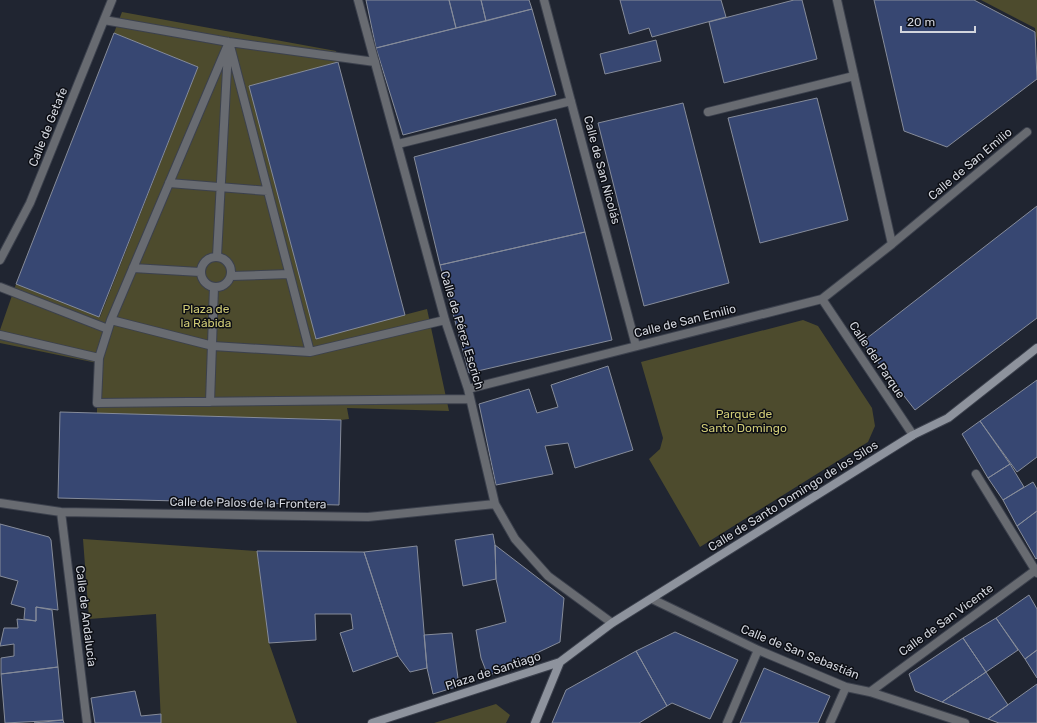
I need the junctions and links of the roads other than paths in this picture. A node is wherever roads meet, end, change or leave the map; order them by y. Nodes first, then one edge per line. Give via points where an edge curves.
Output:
1 (112, 0) edge
2 (358, 0) edge
3 (544, 0) edge
4 (837, 0) edge
5 (104, 20) junction
6 (229, 42) junction
7 (375, 62) junction
8 (854, 76) junction
9 (571, 101) junction
10 (708, 112) dead end
11 (1027, 132) dead end
12 (398, 144) junction
13 (169, 183) junction
14 (221, 189) junction
15 (268, 191) junction
16 (892, 244) junction
17 (217, 256) junction
18 (0, 260) edge
19 (133, 268) junction
20 (200, 272) junction
21 (289, 274) junction
22 (231, 276) junction
23 (0, 287) edge
24 (214, 287) junction
25 (822, 299) junction
26 (111, 320) junction
27 (445, 320) junction
28 (108, 329) junction
29 (0, 335) edge
30 (213, 346) junction
31 (636, 346) junction
32 (1037, 348) edge
33 (310, 352) junction
34 (99, 358) junction
35 (468, 389) junction
36 (470, 399) junction
37 (210, 402) junction
38 (913, 435) junction
39 (976, 474) dead end
40 (0, 503) edge
41 (495, 504) junction
42 (61, 512) junction
43 (1036, 570) edge
44 (652, 599) junction
45 (612, 623) junction
46 (758, 650) junction
47 (560, 662) junction
48 (846, 687) junction
49 (870, 692) junction
50 (87, 723) edge
51 (372, 723) edge
52 (535, 723) edge
53 (727, 723) edge
54 (830, 723) edge
55 (966, 723) edge

1 - 5 street, Calle de Getafe
2 - 7 street, Calle de Pérez Escrich
3 - 9 street, Calle de San Nicolás
4 - 8 street
5 - 6 street
5 - 18 street, Calle de Getafe via 30,203
6 - 7 street
6 - 13 street
6 - 14 street
6 - 15 street
7 - 12 street, Calle de Pérez Escrich
8 - 10 street
8 - 16 street
9 - 12 street
9 - 31 street, Calle de San Nicolás
11 - 16 street, Calle de San Emilio
12 - 27 street, Calle de Pérez Escrich
13 - 14 street
13 - 19 street
14 - 15 street
14 - 17 street
15 - 21 street
16 - 25 street, Calle de San Emilio
17 - 20 street via 212,256 204,262
17 - 22 street via 229,262
19 - 20 street
19 - 26 street
20 - 24 street via 202,279
21 - 22 street
21 - 33 street
22 - 24 street via 222,286
23 - 28 street
24 - 30 street
25 - 31 street, Calle de San Emilio
25 - 38 street, Calle del Parque
26 - 28 street
26 - 30 street
27 - 33 street
27 - 35 street, Calle de Pérez Escrich
28 - 34 street
29 - 34 street
30 - 33 street
30 - 37 street
31 - 35 street, Calle de San Emilio
32 - 38 street, Calle de Santo Domingo de los Silos via 948,418
34 - 37 street via 97,403
35 - 36 street, Calle de Pérez Escrich
36 - 37 street
36 - 41 street, Calle de Pérez Escrich
38 - 44 street, Calle de Santo Domingo de los Silos
39 - 43 street
40 - 42 street, Calle de Palos de la Frontera
41 - 42 street, Calle de Palos de la Frontera via 368,517
41 - 45 street, Calle de Pérez Escrich via 515,539 548,576
42 - 50 street, Calle de Andalucía
43 - 49 street, Calle de San Vicente
44 - 45 street, Calle de Santo Domingo de los Silos
44 - 46 street, Calle de San Sebastián
45 - 47 street, Calle de Santo Domingo de los Silos
46 - 48 street, Calle de San Sebastián
46 - 53 street
47 - 51 street, Plaza de Santiago
47 - 52 street, Plaza de Santiago
48 - 49 street, Calle de San Sebastián
48 - 54 street
49 - 55 street, Calle de San Sebastián

